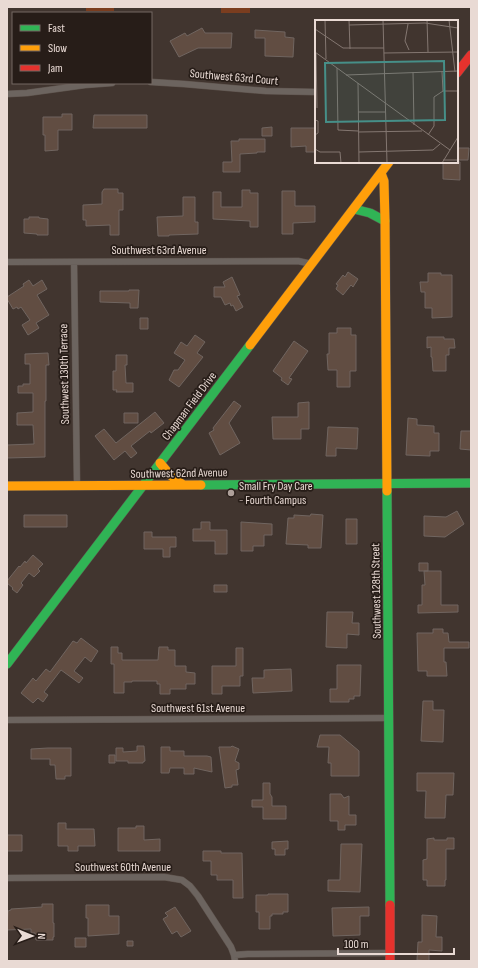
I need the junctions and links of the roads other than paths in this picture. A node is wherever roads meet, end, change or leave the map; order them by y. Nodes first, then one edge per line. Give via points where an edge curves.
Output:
1 (471, 55) edge
2 (458, 72) edge
3 (152, 82) edge
4 (101, 84) edge
5 (315, 92) edge
6 (7, 94) edge
7 (388, 163) edge
8 (381, 173) junction
9 (354, 209) junction
10 (385, 221) junction
11 (7, 262) edge
12 (74, 262) junction
13 (312, 264) junction
14 (160, 463) junction
15 (471, 482) edge
16 (387, 483) junction
17 (182, 484) junction
18 (143, 485) junction
19 (7, 486) edge
20 (77, 486) junction
21 (7, 664) edge
22 (389, 718) junction
23 (7, 720) edge
24 (7, 878) edge
25 (390, 957) edge
26 (235, 958) edge

1 - 2 street
3 - 5 street, Southwest 63rd Court
4 - 6 street
7 - 8 street, Chapman Field Drive
8 - 9 street, Chapman Field Drive
8 - 10 street, Southwest 128th Street via 384,180
9 - 10 street via 373,213
9 - 13 street, Chapman Field Drive
10 - 16 street, Southwest 128th Street
11 - 12 street, Southwest 63rd Avenue
12 - 13 street, Southwest 63rd Avenue via 298,261
12 - 20 street, Southwest 130th Terrace
13 - 14 street, Chapman Field Drive
14 - 17 street
14 - 18 street, Chapman Field Drive
15 - 16 street, Southwest 62nd Avenue
16 - 17 street, Southwest 62nd Avenue
16 - 22 street, Southwest 128th Street
17 - 18 street, Southwest 62nd Avenue
18 - 20 street, Southwest 62nd Avenue
18 - 21 street, Chapman Field Drive
19 - 20 street, Southwest 62nd Avenue
22 - 23 street, Southwest 61st Avenue
22 - 25 street, Southwest 128th Street
24 - 26 street, Southwest 60th Avenue via 164,877 182,880 198,896 226,939
25 - 26 street, Southwest 60th Avenue via 248,954

